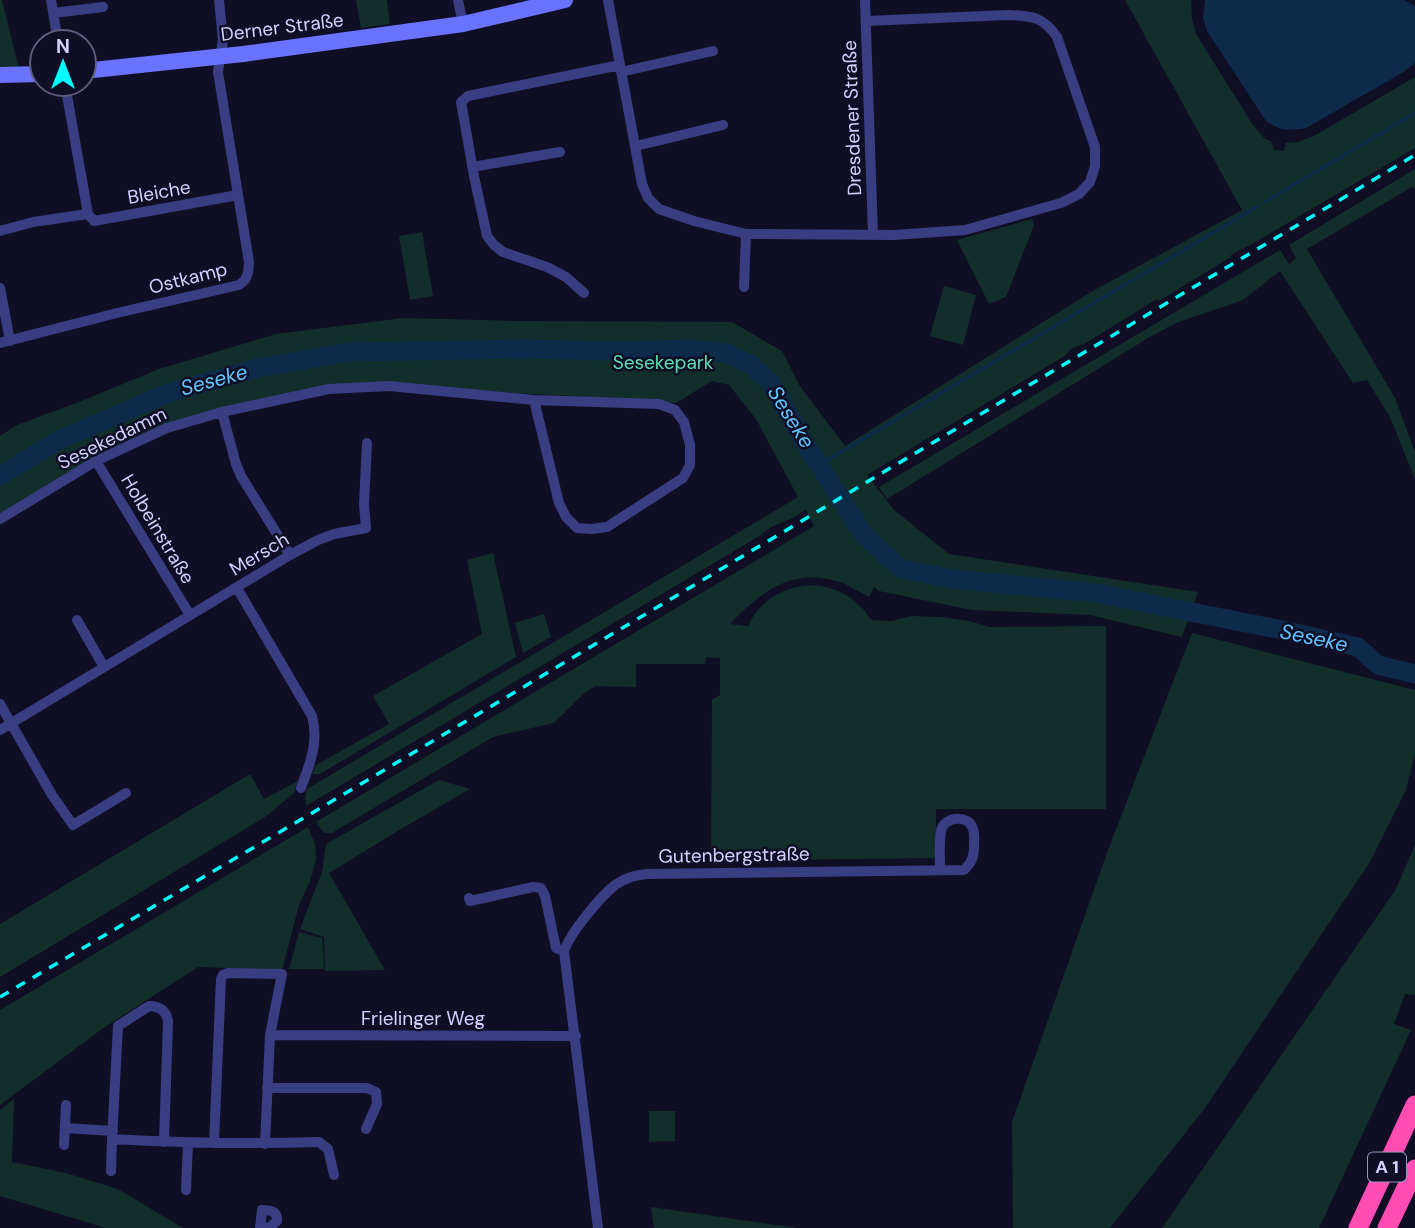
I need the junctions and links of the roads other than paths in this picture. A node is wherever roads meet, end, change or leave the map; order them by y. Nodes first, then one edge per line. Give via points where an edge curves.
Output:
1 (51, 0) edge
2 (219, 0) edge
3 (458, 0) edge
4 (565, 0) edge
5 (608, 0) edge
6 (865, 0) edge
7 (103, 7) dead end
8 (53, 13) junction
9 (866, 21) junction
10 (463, 24) junction
11 (56, 28) edge
12 (713, 51) dead end
13 (220, 56) junction
14 (98, 69) edge
15 (621, 69) junction
16 (28, 74) edge
17 (0, 75) edge
18 (67, 98) edge
19 (723, 125) dead end
20 (636, 146) junction
21 (561, 152) dead end
22 (472, 167) junction
23 (238, 195) junction
24 (88, 214) junction
25 (0, 231) edge
26 (746, 234) junction
27 (873, 235) junction
28 (0, 288) edge
29 (744, 288) dead end
30 (584, 293) dead end
31 (5, 342) edge
32 (534, 400) junction
33 (222, 412) junction
34 (368, 443) dead end
35 (96, 461) junction
36 (0, 519) edge
37 (290, 555) junction
38 (237, 588) junction
39 (190, 615) junction
40 (77, 620) dead end
41 (104, 667) junction
42 (0, 704) edge
43 (11, 724) junction
44 (0, 730) edge
45 (301, 788) dead end
46 (126, 793) dead end
47 (940, 870) junction
48 (469, 898) dead end
49 (564, 951) junction
50 (270, 1035) junction
51 (576, 1036) junction
52 (267, 1088) junction
53 (66, 1105) dead end
54 (1415, 1105) edge
55 (65, 1128) junction
56 (366, 1129) dead end
57 (113, 1135) junction
58 (164, 1142) junction
59 (188, 1143) junction
60 (214, 1143) junction
61 (265, 1144) junction
62 (64, 1145) dead end
63 (1415, 1169) edge
64 (111, 1171) dead end
65 (334, 1174) dead end
66 (186, 1190) dead end
67 (598, 1228) edge
68 (1358, 1228) edge
69 (1387, 1228) edge

1 - 8 street
2 - 13 street, Ostkamp
3 - 10 street
4 - 10 street, Derner Straße
5 - 15 street
6 - 9 street, Dresdener Straße
7 - 8 street
8 - 11 street
9 - 27 street, Dresdener Straße
9 - 27 street via 1038,19 1057,37 1095,147 1090,181 1079,194 1061,203 965,230
10 - 13 street, Derner Straße
12 - 15 street
13 - 14 street, Derner Straße
13 - 23 street, Ostkamp via 218,72
15 - 20 street
15 - 22 street via 468,96 461,102
16 - 17 street
18 - 24 street
19 - 20 street
20 - 26 street via 642,184 659,209
21 - 22 street
22 - 30 street via 486,236 503,252 547,267
23 - 24 street, Bleiche via 94,221
23 - 31 street, Ostkamp via 249,262 245,280 239,285
24 - 25 street, Bleiche
26 - 27 street
26 - 29 street
28 - 31 street
32 - 32 street, Sesekedamm via 559,503 577,528 607,527 683,478 690,464 684,422 667,406
32 - 33 street, Sesekedamm via 389,386 329,389
33 - 35 street, Sesekedamm via 167,428
33 - 37 street via 241,476
34 - 37 street, Mersch via 366,528 334,534
35 - 36 street, Sesekedamm
35 - 39 street, Holbeinstraße
37 - 38 street, Mersch
38 - 39 street, Mersch
38 - 45 street via 312,716 314,750
39 - 41 street, Mersch
40 - 41 street
41 - 43 street, Mersch
42 - 43 street
43 - 44 street, Mersch
43 - 46 street via 73,825
47 - 47 street, Gutenbergstraße via 964,870 971,863 974,830 963,819 945,822 941,829
47 - 49 street, Gutenbergstraße via 638,875 614,886 585,917
48 - 49 street via 541,888 556,948
49 - 51 street
50 - 51 street, Frielinger Weg
50 - 52 street
50 - 60 street via 282,974 223,975
51 - 67 street
52 - 56 street via 367,1088 376,1092 377,1104
52 - 61 street
53 - 55 street
54 - 68 highway, A 1
55 - 57 street
55 - 62 street
57 - 58 street
57 - 58 street via 118,1026 155,1006 166,1013 168,1022
57 - 64 street
58 - 59 street
59 - 60 street
59 - 66 street
60 - 61 street
61 - 65 street via 319,1142 328,1149
63 - 69 highway, A 1

